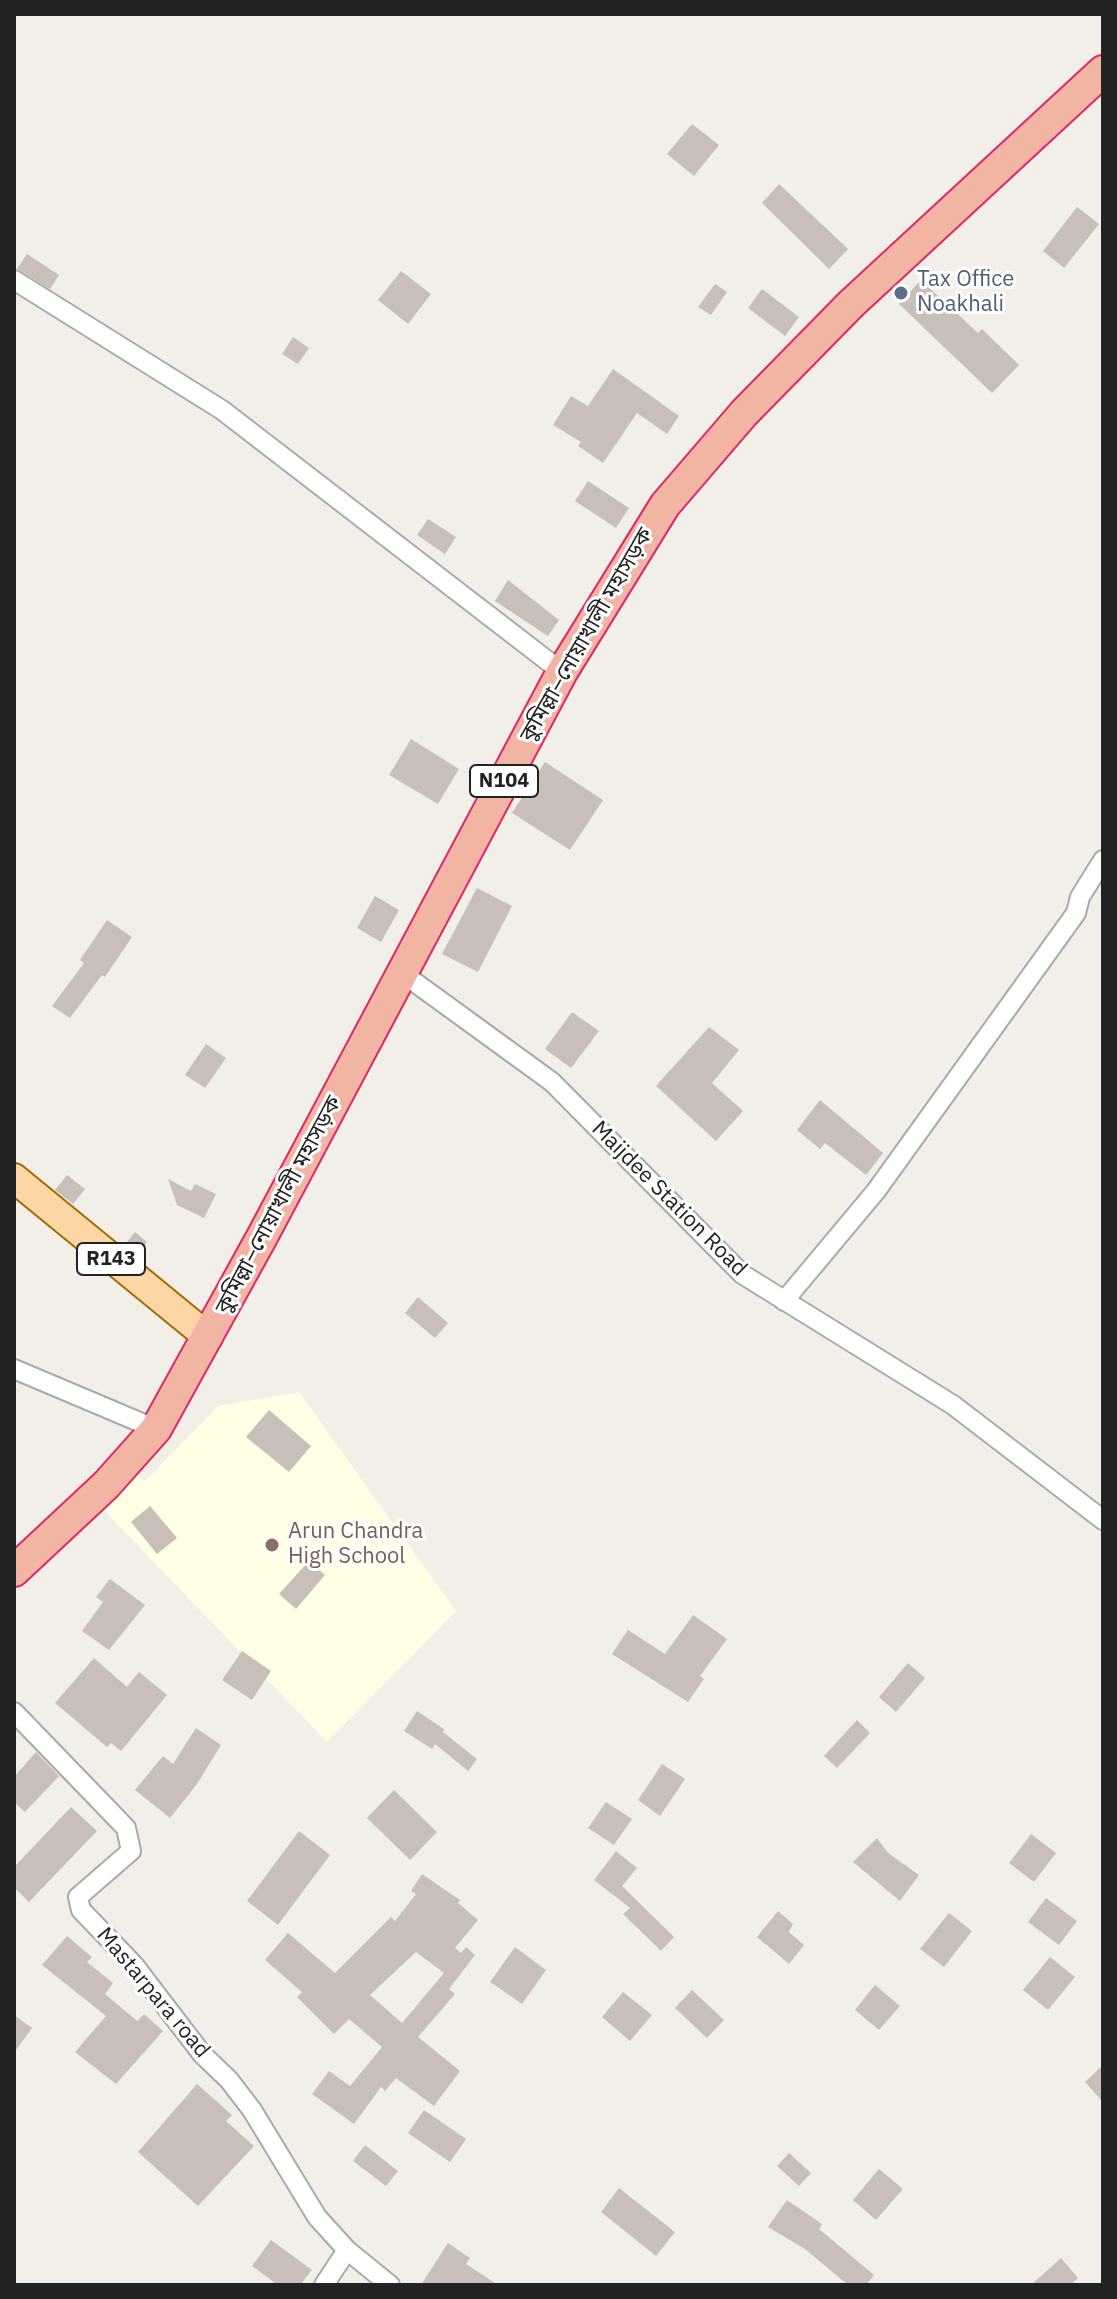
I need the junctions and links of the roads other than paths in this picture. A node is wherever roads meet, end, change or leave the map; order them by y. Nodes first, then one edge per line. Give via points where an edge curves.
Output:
1 (1103, 71) edge
2 (14, 280) edge
3 (562, 672) junction
4 (1103, 860) edge
5 (402, 973) junction
6 (14, 1178) edge
7 (784, 1301) junction
8 (208, 1337) junction
9 (14, 1369) edge
10 (156, 1429) junction
11 (1103, 1520) edge
12 (14, 1571) edge
13 (14, 1712) edge
14 (347, 2250) junction
15 (324, 2285) edge
16 (390, 2285) edge

1 - 3 highway, কুমিল্লা–নোয়াখালী মহাসড়ক / N104 via 851,304 718,441 665,505
2 - 3 street via 222,410
3 - 5 highway, কুমিল্লা–নোয়াখালী মহাসড়ক / N104
4 - 7 street via 1076,913 885,1179
5 - 7 street, Maijdee Station Road via 552,1082 742,1274
5 - 8 highway, কুমিল্লা–নোয়াখালী মহাসড়ক / N104
6 - 8 main road, R143
7 - 11 street, Maijdee Station Road via 953,1405
8 - 10 highway, কুমিল্লা–নোয়াখালী মহাসড়ক / N104
9 - 10 street
10 - 12 highway, কুমিল্লা–নোয়াখালী মহাসড়ক / N104 via 106,1485
13 - 14 street, Mastarpara road via 131,1839 131,1851 78,1897 77,1904 229,2080 317,2217
14 - 15 street
14 - 16 street, Mastarpara road

